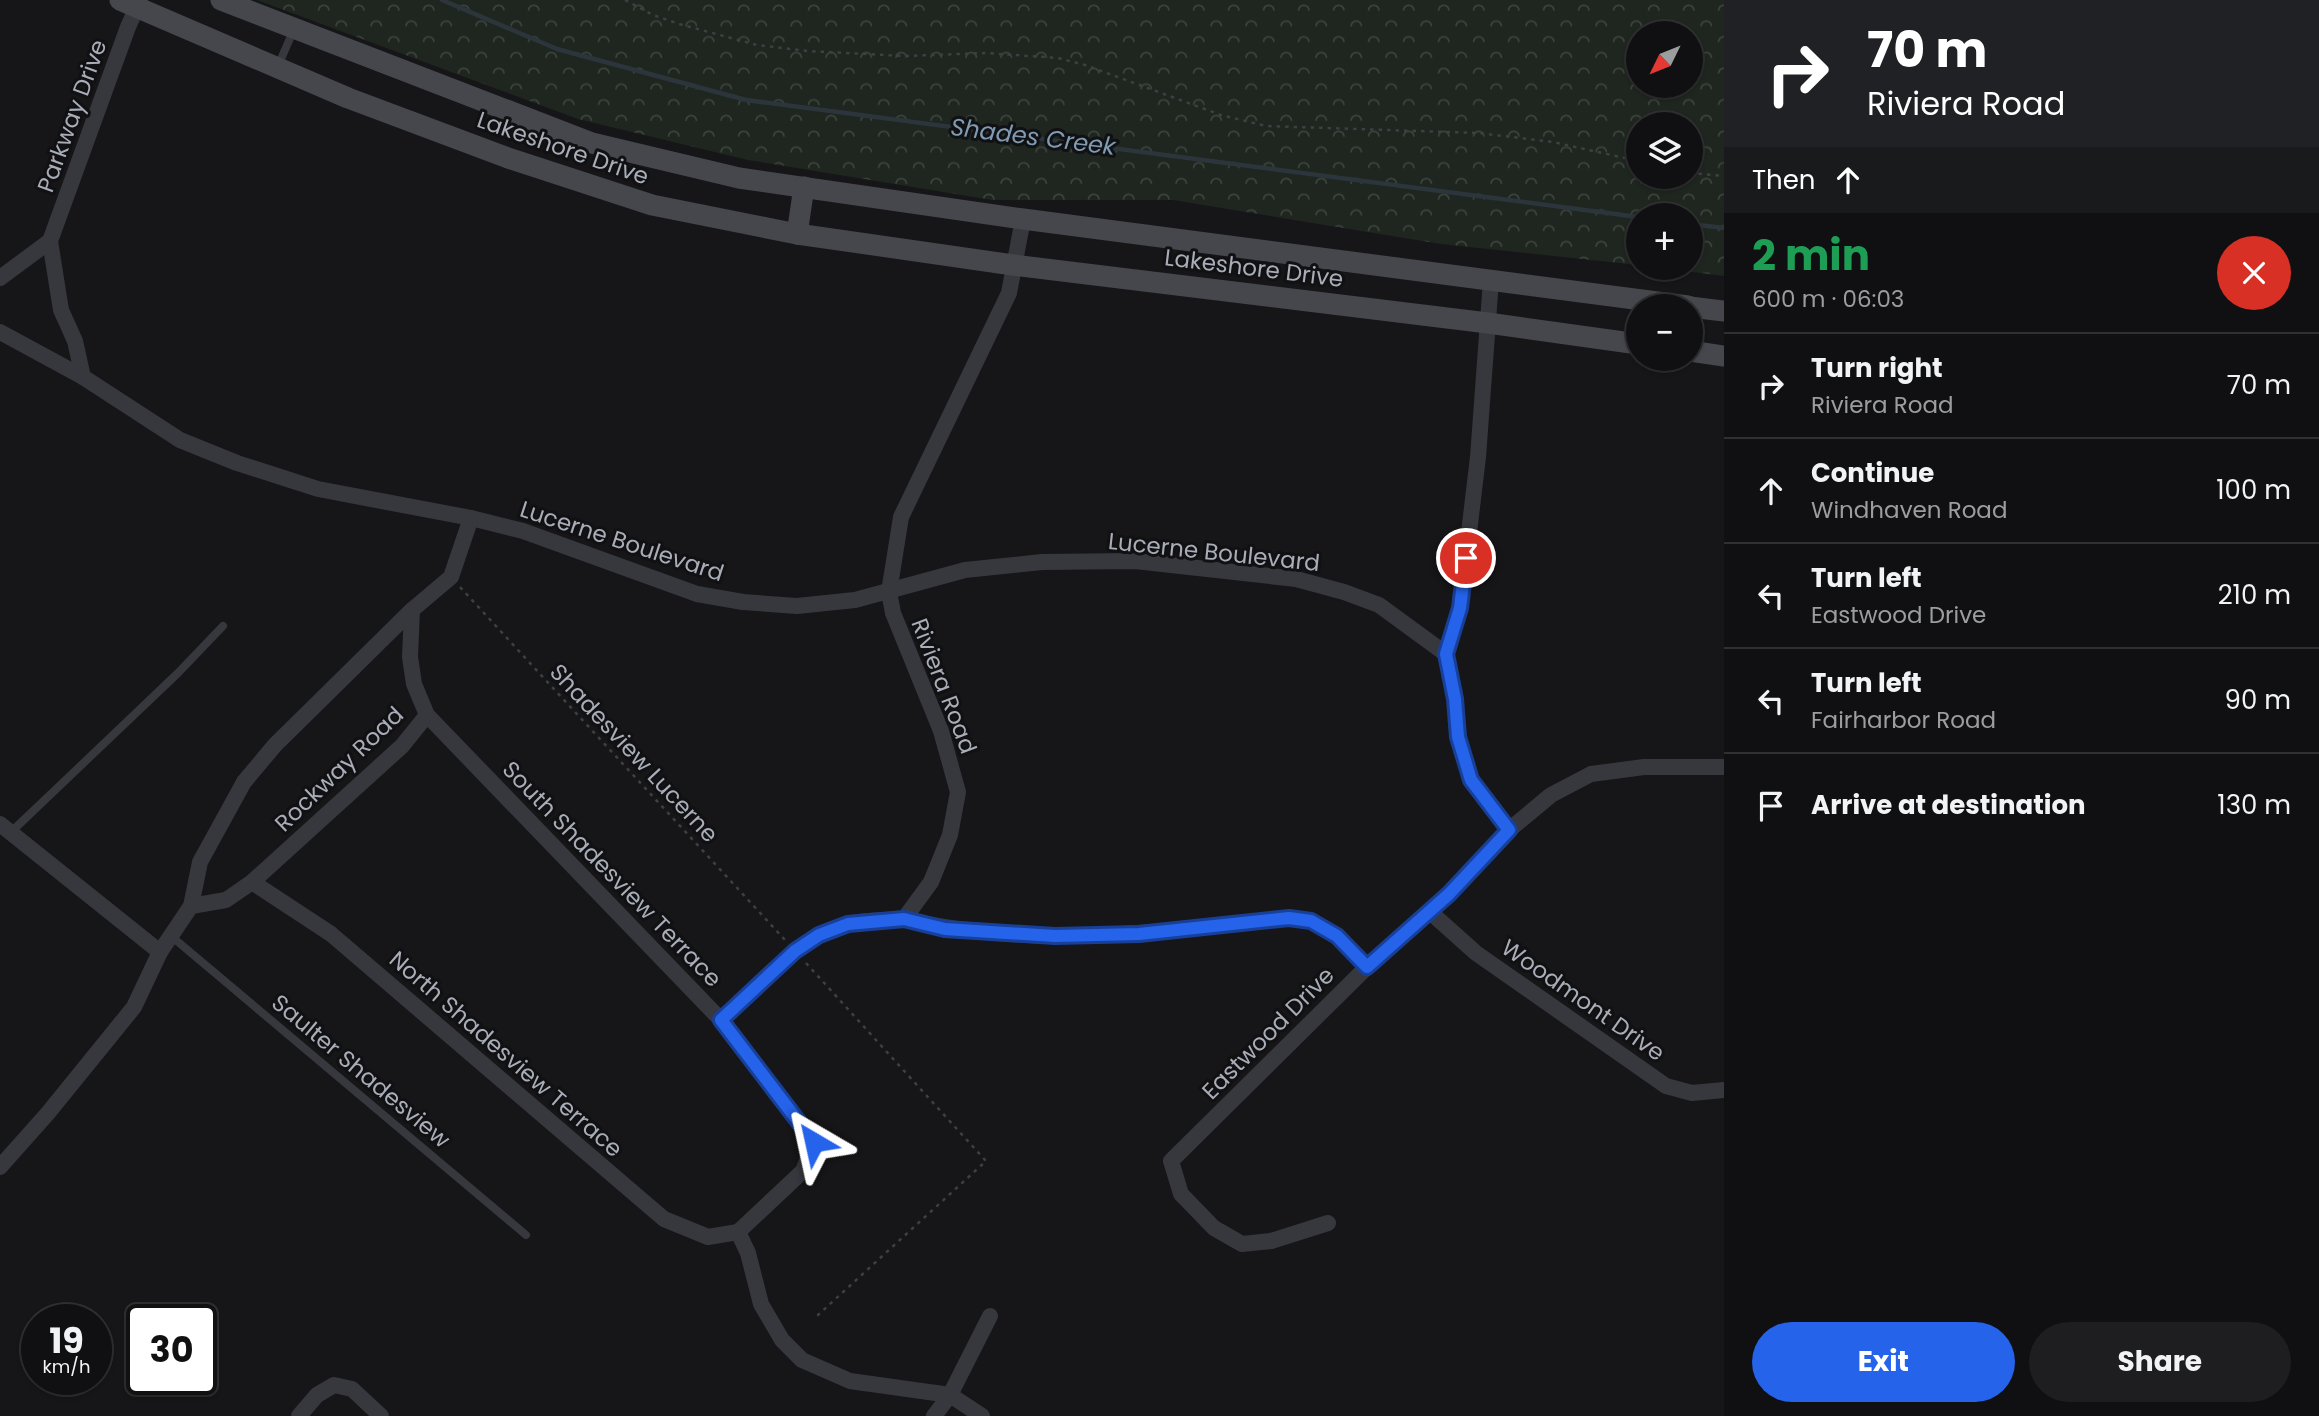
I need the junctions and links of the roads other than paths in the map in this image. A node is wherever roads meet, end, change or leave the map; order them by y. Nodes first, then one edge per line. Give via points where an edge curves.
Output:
1 (221, 0) edge
2 (132, 2) edge
3 (294, 28) junction
4 (277, 69) junction
5 (804, 187) junction
6 (1023, 219) junction
7 (797, 234) junction
8 (50, 241) junction
9 (1013, 265) junction
10 (0, 278) edge
11 (1492, 280) junction
12 (1626, 298) edge
13 (1703, 308) edge
14 (1724, 311) edge
15 (1488, 323) junction
16 (0, 332) edge
17 (1626, 342) edge
18 (1703, 353) edge
19 (1724, 356) edge
20 (83, 377) junction
21 (471, 518) junction
22 (889, 592) junction
23 (412, 610) junction
24 (223, 626) dead end
25 (1446, 654) junction
26 (427, 715) junction
27 (1724, 766) edge
28 (5, 829) edge
29 (1509, 830) junction
30 (252, 882) junction
31 (191, 906) junction
32 (1429, 911) junction
33 (904, 919) junction
34 (171, 936) junction
35 (160, 952) junction
36 (1367, 967) junction
37 (721, 1020) junction
38 (1724, 1090) edge
39 (0, 1167) edge
40 (1328, 1223) dead end
41 (738, 1232) junction
42 (526, 1235) dead end
43 (990, 1316) dead end
44 (950, 1395) junction
45 (299, 1416) edge
46 (381, 1416) edge
47 (934, 1416) edge
48 (982, 1416) edge

1 - 3 main road, Lakeshore Drive
2 - 4 main road, Lakeshore Drive
2 - 8 street, Parkway Drive
3 - 4 lane
3 - 5 main road, Lakeshore Drive via 592,143 739,178
4 - 7 main road, Lakeshore Drive via 508,158 652,205
5 - 6 main road, Lakeshore Drive
5 - 7 main road
6 - 9 street
6 - 11 main road, Lakeshore Drive
7 - 9 main road, Lakeshore Drive
8 - 10 street
8 - 20 street via 61,310 75,341
9 - 15 main road, Lakeshore Drive
9 - 22 street, Riviera Road via 1009,293 901,517
11 - 12 main road, Lakeshore Drive
11 - 15 street
13 - 14 main road, Lakeshore Drive
15 - 17 main road, Lakeshore Drive
15 - 25 street via 1460,608
16 - 20 street, Lucerne Boulevard
18 - 19 main road
20 - 21 street, Lucerne Boulevard via 180,440 237,463 318,489
21 - 22 street, Lucerne Boulevard via 565,545 697,594 797,606
21 - 23 street via 451,577
22 - 25 street, Lucerne Boulevard via 965,570 1042,562 1135,561 1283,578 1344,592 1379,605
22 - 33 street, Riviera Road via 941,731 958,792 950,835 931,882
23 - 26 street, Rockway Road via 410,657 414,684
23 - 31 street via 275,745 244,782 200,862
24 - 28 lane via 178,673
25 - 29 street via 1458,737 1471,780
26 - 30 street, Rockway Road via 402,746
26 - 37 street, South Shadesview Terrace
27 - 29 street, Eastwood Drive via 1644,766 1591,774 1551,795
28 - 35 street
29 - 32 street, Eastwood Drive
30 - 31 street, Rockway Road via 226,900
30 - 41 street, North Shadesview Terrace via 331,934 664,1219 708,1237
31 - 34 street
32 - 36 street, Eastwood Drive
32 - 38 street, Woodmont Drive via 1476,953 1667,1086 1692,1093
33 - 36 street via 945,929 1055,936 1139,934 1289,918 1311,921 1337,936
33 - 37 street via 848,924 819,935 795,951
34 - 35 street
34 - 42 lane, Saulter Shadesview
35 - 39 street via 134,1007
36 - 40 street, Eastwood Drive via 1171,1161 1181,1194 1214,1228 1242,1244 1271,1241
37 - 41 street, South Shadesview Terrace via 814,1142 803,1171
41 - 44 street via 761,1304 782,1340 803,1360 850,1381
43 - 44 street
44 - 47 street
44 - 48 street
45 - 46 street via 317,1395 334,1385 352,1389

